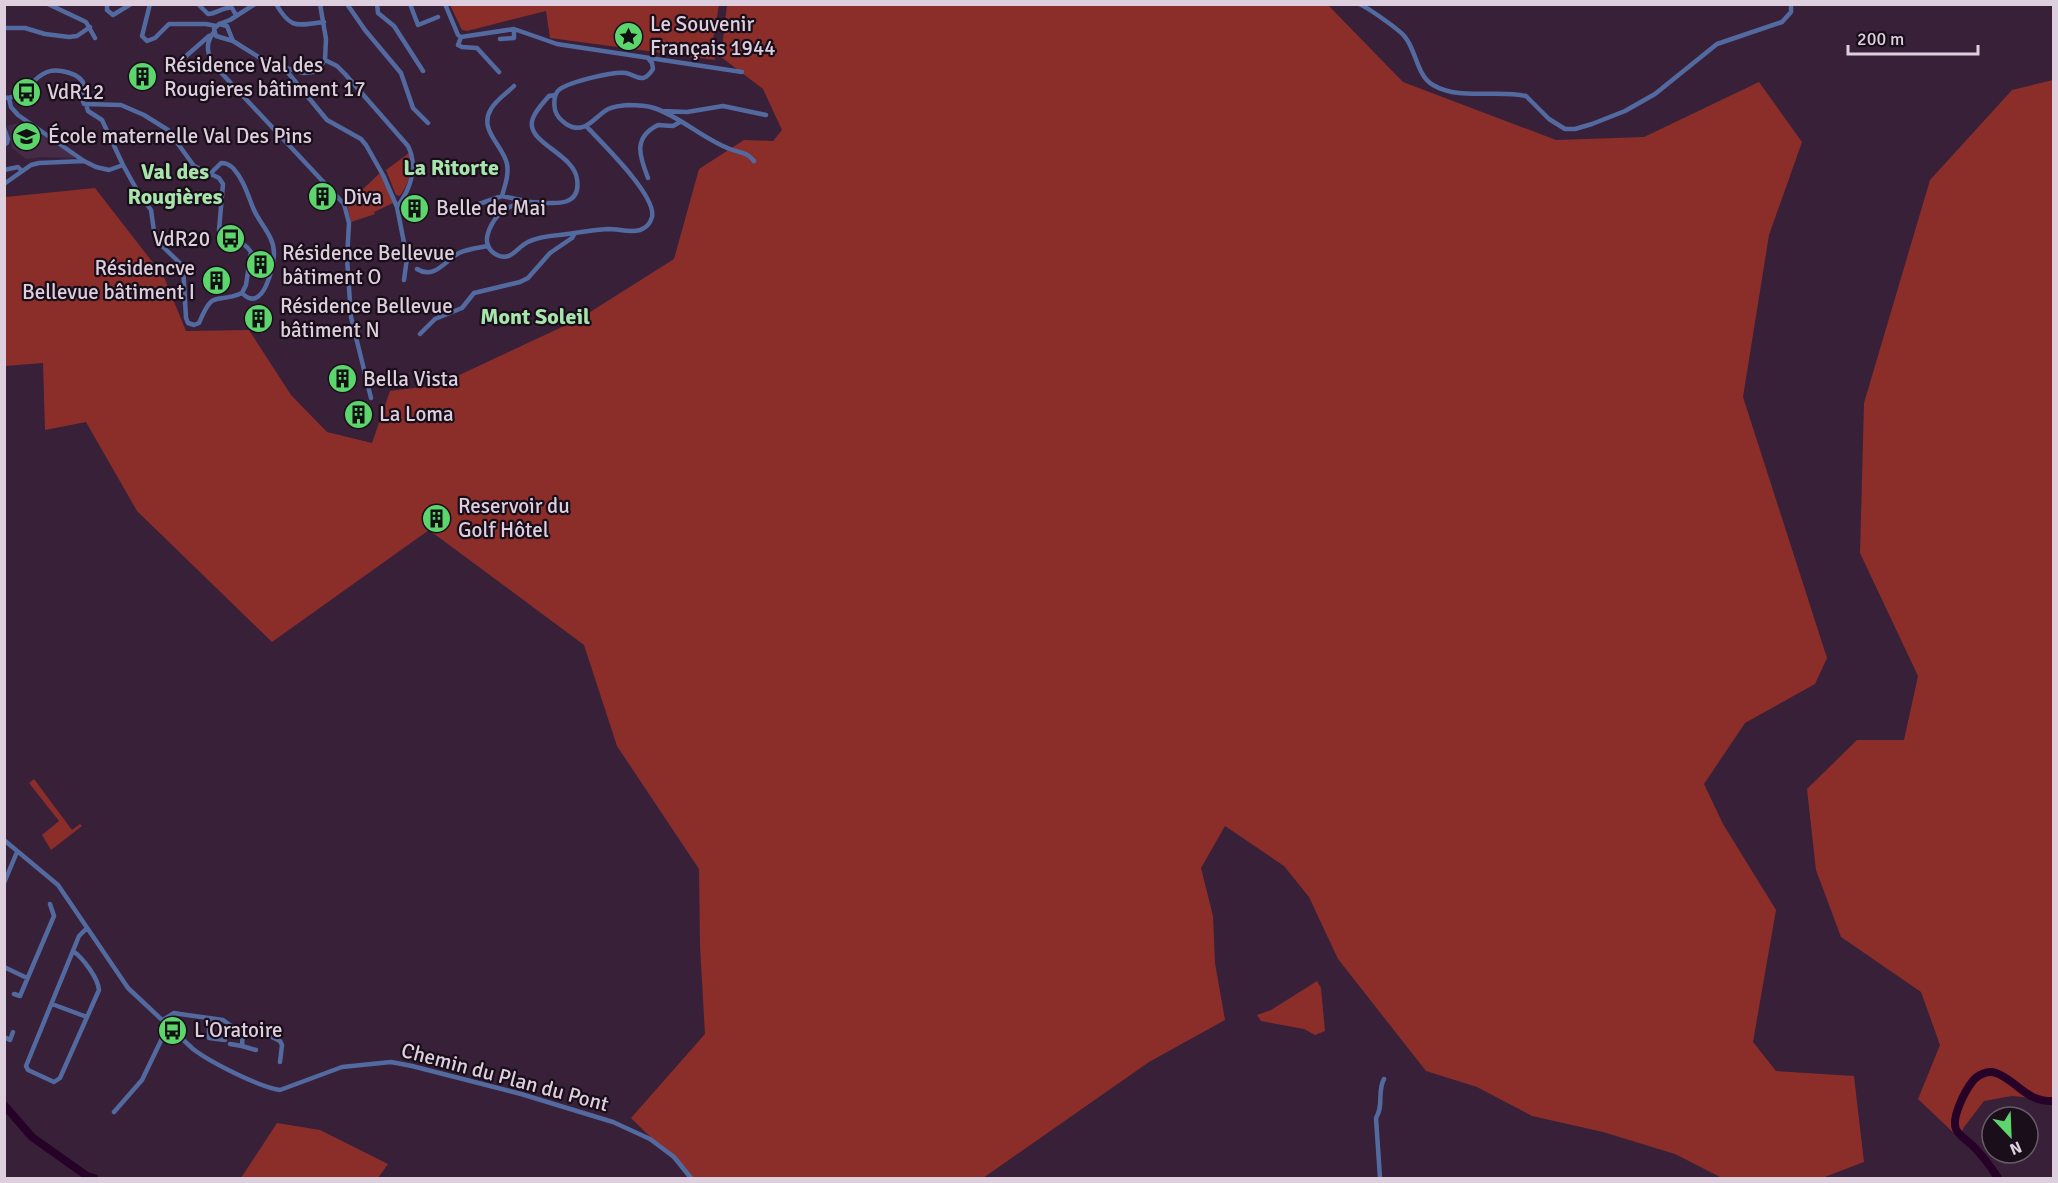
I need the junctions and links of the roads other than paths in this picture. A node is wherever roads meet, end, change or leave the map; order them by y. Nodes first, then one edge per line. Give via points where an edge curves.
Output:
1 (48, 4) edge
2 (107, 4) edge
3 (131, 4) edge
4 (150, 4) edge
5 (198, 4) edge
6 (255, 4) edge
7 (276, 4) edge
8 (320, 4) edge
9 (347, 4) edge
10 (377, 4) edge
11 (410, 4) edge
12 (445, 4) edge
13 (1359, 4) edge
14 (1791, 4) edge
15 (236, 15) junction
16 (438, 17) dead end
17 (230, 20) junction
18 (324, 22) junction
19 (90, 27) junction
20 (4, 28) edge
21 (216, 28) junction
22 (228, 29) junction
23 (514, 29) junction
24 (221, 37) junction
25 (461, 37) junction
26 (95, 38) dead end
27 (500, 39) dead end
28 (233, 41) junction
29 (208, 49) junction
30 (648, 58) junction
31 (325, 60) junction
32 (177, 64) dead end
33 (285, 69) junction
34 (423, 71) dead end
35 (300, 72) junction
36 (499, 72) dead end
37 (742, 72) dead end
38 (295, 81) junction
39 (514, 86) dead end
40 (555, 95) junction
41 (7, 98) edge
42 (86, 104) junction
43 (661, 111) junction
44 (766, 115) dead end
45 (680, 122) junction
46 (428, 123) dead end
47 (587, 127) junction
48 (4, 128) edge
49 (4, 145) edge
50 (84, 161) junction
51 (754, 161) dead end
52 (123, 165) junction
53 (4, 170) edge
54 (22, 171) junction
55 (210, 174) junction
56 (648, 178) dead end
57 (4, 184) edge
58 (502, 196) junction
59 (528, 202) junction
60 (479, 204) dead end
61 (397, 207) junction
62 (575, 233) junction
63 (488, 246) junction
64 (417, 269) dead end
65 (404, 280) dead end
66 (242, 293) junction
67 (420, 334) dead end
68 (371, 398) dead end
69 (4, 840) edge
70 (16, 852) junction
71 (34, 856) dead end
72 (27, 860) junction
73 (4, 883) edge
74 (50, 904) dead end
75 (87, 928) junction
76 (73, 951) junction
77 (4, 967) edge
78 (27, 978) junction
79 (14, 994) dead end
80 (51, 1004) junction
81 (87, 1017) junction
82 (209, 1018) junction
83 (163, 1020) junction
84 (168, 1026) junction
85 (243, 1029) junction
86 (13, 1032) dead end
87 (4, 1037) edge
88 (225, 1040) dead end
89 (230, 1044) dead end
90 (242, 1046) junction
91 (256, 1050) dead end
92 (280, 1062) dead end
93 (1384, 1079) dead end
94 (114, 1113) dead end
95 (691, 1179) edge
96 (1380, 1179) edge

1 - 19 street
2 - 3 street via 113,15
4 - 21 street via 142,36 147,41 169,24 206,24
5 - 15 street via 208,14 228,7
6 - 15 street
7 - 18 street via 291,24
8 - 18 street
9 - 46 street via 401,73 413,108
10 - 34 street via 378,13 394,26
11 - 16 street via 418,25
12 - 25 street
13 - 14 street via 1404,36 1433,85 1457,92 1526,96 1557,126 1575,129 1639,104 1717,44 1782,22 1791,12
15 - 17 street
17 - 21 street
17 - 22 street
18 - 31 street
19 - 20 street via 69,37
19 - 26 street
21 - 22 street via 223,24
21 - 24 street
21 - 29 street
21 - 32 street
22 - 24 street
22 - 28 street
23 - 25 street
23 - 27 street via 514,38
23 - 30 street via 557,44
24 - 28 street
24 - 29 street
25 - 36 street via 458,45 477,48
28 - 33 street
29 - 68 street via 213,64 344,204 349,223 351,317
30 - 37 street
30 - 40 street via 653,69 647,76 625,73 589,78 560,89
31 - 35 street via 314,72
31 - 61 street via 345,74 412,154 411,180
33 - 35 street
33 - 38 street
35 - 38 street
38 - 61 street via 327,120 366,145
39 - 58 street via 491,109 488,120 488,129 507,160
40 - 47 street via 560,120 572,127
40 - 59 street via 549,96 533,116 531,125 536,136 574,168 576,193 552,205
41 - 42 street via 22,95 44,73 56,70 82,81 81,99
41 - 50 street via 18,115
42 - 52 street via 88,111 102,120
42 - 55 street via 121,105 144,115 169,131 194,166
43 - 44 street via 687,112 723,106
43 - 45 street
43 - 47 street via 635,105 616,106
45 - 51 street
45 - 56 street via 673,126 658,125 644,136 639,154
47 - 62 street via 638,184 647,197 652,218 647,227 634,231
48 - 49 street via 8,139
50 - 52 street via 104,170
50 - 54 street via 39,163
52 - 66 street via 151,210 159,243 183,266 188,322 198,324 205,308 215,299
53 - 54 street via 18,167
54 - 57 street
55 - 66 street via 224,185 218,225 221,234 243,243 251,251
55 - 66 street via 221,163 232,167 272,242 273,261 264,291 252,298
58 - 59 street
58 - 60 street
59 - 63 street via 497,216 490,227
61 - 65 street via 407,258
62 - 63 street via 534,239 516,253 501,257
62 - 67 street via 528,278 474,293 462,308 435,319
63 - 64 street via 457,254 429,273
69 - 70 street, Chemin du Plan du Pont
70 - 72 street, Chemin du Plan du Pont
70 - 73 street
71 - 72 street
72 - 75 street, Chemin du Plan du Pont via 58,885
74 - 78 street via 54,916
75 - 76 street
75 - 83 street, Chemin du Plan du Pont via 128,988
76 - 80 street
76 - 81 street via 99,987
77 - 78 street
78 - 79 street via 20,996
80 - 81 street
80 - 81 street via 26,1066 54,1082 60,1078
82 - 83 street via 174,1013
82 - 85 street
82 - 88 street via 209,1038
83 - 84 street, Chemin du Plan du Pont
84 - 94 street via 142,1080
84 - 95 street, Chemin du Plan du Pont via 203,1056 271,1089 280,1090 342,1068 391,1062 521,1094 613,1122 650,1138 674,1157
85 - 90 street
85 - 92 street via 280,1041
86 - 87 street via 10,1040
89 - 90 street
90 - 91 street
93 - 96 street via 1376,1118

